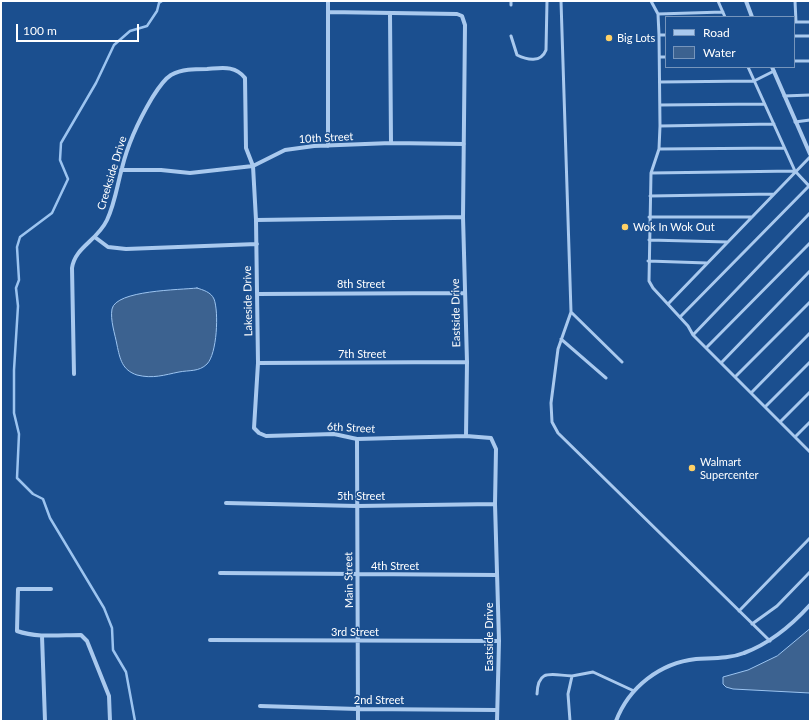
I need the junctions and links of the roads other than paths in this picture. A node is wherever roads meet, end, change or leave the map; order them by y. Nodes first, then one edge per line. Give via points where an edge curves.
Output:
1 (328, 1) edge
2 (547, 1) edge
3 (561, 1) edge
4 (651, 1) edge
5 (718, 1) edge
6 (746, 1) edge
7 (796, 1) edge
8 (328, 12) junction
9 (723, 12) junction
10 (390, 13) junction
11 (658, 14) junction
12 (725, 16) edge
13 (752, 16) edge
14 (795, 22) edge
15 (810, 22) edge
16 (659, 35) junction
17 (665, 35) edge
18 (511, 36) dead end
19 (795, 36) edge
20 (810, 36) edge
21 (660, 57) junction
22 (665, 57) edge
23 (810, 61) edge
24 (795, 62) edge
25 (748, 68) edge
26 (773, 69) edge
27 (754, 81) junction
28 (660, 82) junction
29 (810, 95) edge
30 (784, 96) junction
31 (764, 104) junction
32 (660, 105) junction
33 (810, 120) edge
34 (795, 122) junction
35 (774, 124) junction
36 (660, 126) junction
37 (391, 143) junction
38 (464, 144) junction
39 (328, 146) junction
40 (784, 148) junction
41 (659, 149) junction
42 (810, 154) edge
43 (810, 157) edge
44 (253, 166) junction
45 (121, 170) junction
46 (795, 171) junction
47 (651, 173) junction
48 (810, 187) edge
49 (774, 194) junction
50 (650, 196) junction
51 (810, 213) edge
52 (463, 217) junction
53 (649, 217) junction
54 (752, 217) junction
55 (256, 220) junction
56 (96, 238) junction
57 (649, 240) junction
58 (728, 242) junction
59 (810, 243) edge
60 (256, 244) junction
61 (648, 261) junction
62 (707, 263) junction
63 (810, 271) edge
64 (465, 293) junction
65 (257, 294) junction
66 (810, 302) edge
67 (668, 304) junction
68 (571, 312) junction
69 (680, 317) junction
70 (810, 333) edge
71 (693, 335) junction
72 (562, 339) junction
73 (706, 348) junction
74 (467, 362) junction
75 (622, 362) dead end
76 (810, 362) edge
77 (258, 363) junction
78 (721, 363) junction
79 (74, 374) dead end
80 (735, 377) junction
81 (606, 378) dead end
82 (810, 392) edge
83 (751, 393) junction
84 (765, 407) junction
85 (780, 422) junction
86 (810, 422) edge
87 (259, 433) joint
88 (466, 436) junction
89 (795, 437) junction
90 (357, 439) junction
91 (810, 452) edge
92 (226, 503) dead end
93 (495, 504) junction
94 (357, 506) junction
95 (810, 538) edge
96 (810, 572) edge
97 (220, 574) dead end
98 (358, 575) junction
99 (497, 575) junction
100 (51, 589) dead end
101 (810, 605) edge
102 (739, 610) junction
103 (752, 624) junction
104 (42, 636) junction
105 (210, 640) dead end
106 (359, 641) junction
107 (499, 641) junction
108 (770, 641) junction
109 (572, 676) junction
110 (634, 691) junction
111 (537, 694) dead end
112 (260, 706) dead end
113 (358, 710) junction
114 (497, 710) junction
115 (45, 721) edge
116 (110, 721) edge
117 (358, 721) edge
118 (497, 721) edge
119 (570, 721) edge
120 (616, 721) edge

1 - 8 street
2 - 18 lane via 544,54 537,59 526,60 517,55
3 - 68 lane
4 - 11 lane
5 - 9 lane
6 - 13 street
7 - 14 lane
8 - 10 street, Eastside Drive
8 - 39 street
9 - 11 lane
9 - 12 lane
10 - 37 street
10 - 38 street, Eastside Drive via 462,16 465,25
11 - 16 lane
14 - 15 lane
16 - 17 lane
16 - 21 lane
19 - 20 lane
21 - 22 lane
21 - 28 lane
23 - 24 lane
25 - 27 lane
26 - 27 lane
26 - 30 street
27 - 28 lane
27 - 31 lane
28 - 32 lane
29 - 30 lane
30 - 34 street
31 - 32 lane
31 - 35 lane
32 - 36 lane
33 - 34 lane
34 - 42 street
35 - 36 lane
35 - 40 lane
36 - 41 lane
37 - 38 street, 10th Street
37 - 39 street, 10th Street
38 - 52 street, Eastside Drive
39 - 44 street, 10th Street via 285,150
40 - 41 lane
40 - 46 lane
41 - 47 lane
43 - 46 lane
44 - 45 street, 10th Street via 190,173
44 - 45 street, Creekside Drive via 246,148 245,78 240,71 233,68 188,69 170,75 161,84 140,118
44 - 55 street, Lakeside Drive
45 - 56 street, Creekside Drive via 114,203
46 - 47 lane
46 - 48 lane
46 - 49 lane
47 - 50 lane
48 - 69 lane
49 - 50 lane
49 - 54 lane
50 - 53 lane
51 - 71 lane
52 - 55 street
52 - 64 street, Eastside Drive
53 - 54 lane
53 - 57 lane
54 - 58 lane
55 - 60 street, Lakeside Drive
56 - 60 street via 108,247 126,249
56 - 79 street via 79,251 72,264
57 - 58 lane
57 - 61 lane
58 - 62 lane
59 - 73 lane
60 - 65 street, Lakeside Drive
61 - 62 lane
61 - 67 lane via 649,281
62 - 67 lane
63 - 78 lane
64 - 65 street, 8th Street
64 - 74 street, Eastside Drive
65 - 77 street, Lakeside Drive
66 - 80 lane
67 - 69 lane
68 - 72 lane
68 - 75 lane
69 - 71 lane
70 - 83 lane
71 - 73 lane
72 - 81 lane
72 - 102 lane via 555,363 551,403 552,422 558,434
73 - 78 lane
74 - 77 street, 7th Street
74 - 88 street, Eastside Drive
76 - 84 lane
77 - 87 street, Lakeside Drive via 254,428
78 - 80 lane
80 - 83 lane
82 - 85 lane
83 - 84 lane
84 - 85 lane
85 - 89 lane
86 - 89 lane
87 - 90 street, 6th Street via 266,436 334,434
88 - 90 street, 6th Street
88 - 93 street, Eastside Drive via 490,438 494,443
89 - 91 lane
90 - 94 street, Main Street
92 - 94 street, 5th Street
93 - 94 street, 5th Street
93 - 99 street, Eastside Drive
94 - 98 street, Main Street
95 - 102 lane
96 - 103 lane via 777,606
97 - 98 street, 4th Street
98 - 99 street, 4th Street
98 - 106 street, Main Street
99 - 107 street, Eastside Drive
100 - 104 street via 18,589 17,630
101 - 108 street
102 - 103 lane
103 - 108 lane
104 - 115 street
104 - 116 street via 81,635 87,641 109,696
105 - 106 street, 3rd Street
106 - 107 street, 3rd Street
106 - 113 street, Main Street
107 - 114 street, Eastside Drive
108 - 110 street via 743,654 670,666 658,671
109 - 110 lane via 593,672
109 - 111 lane via 541,677 537,682
109 - 119 lane via 568,694
110 - 120 street
112 - 113 street, 2nd Street
113 - 114 street, 2nd Street
113 - 117 street, Main Street
114 - 118 street, Eastside Drive

